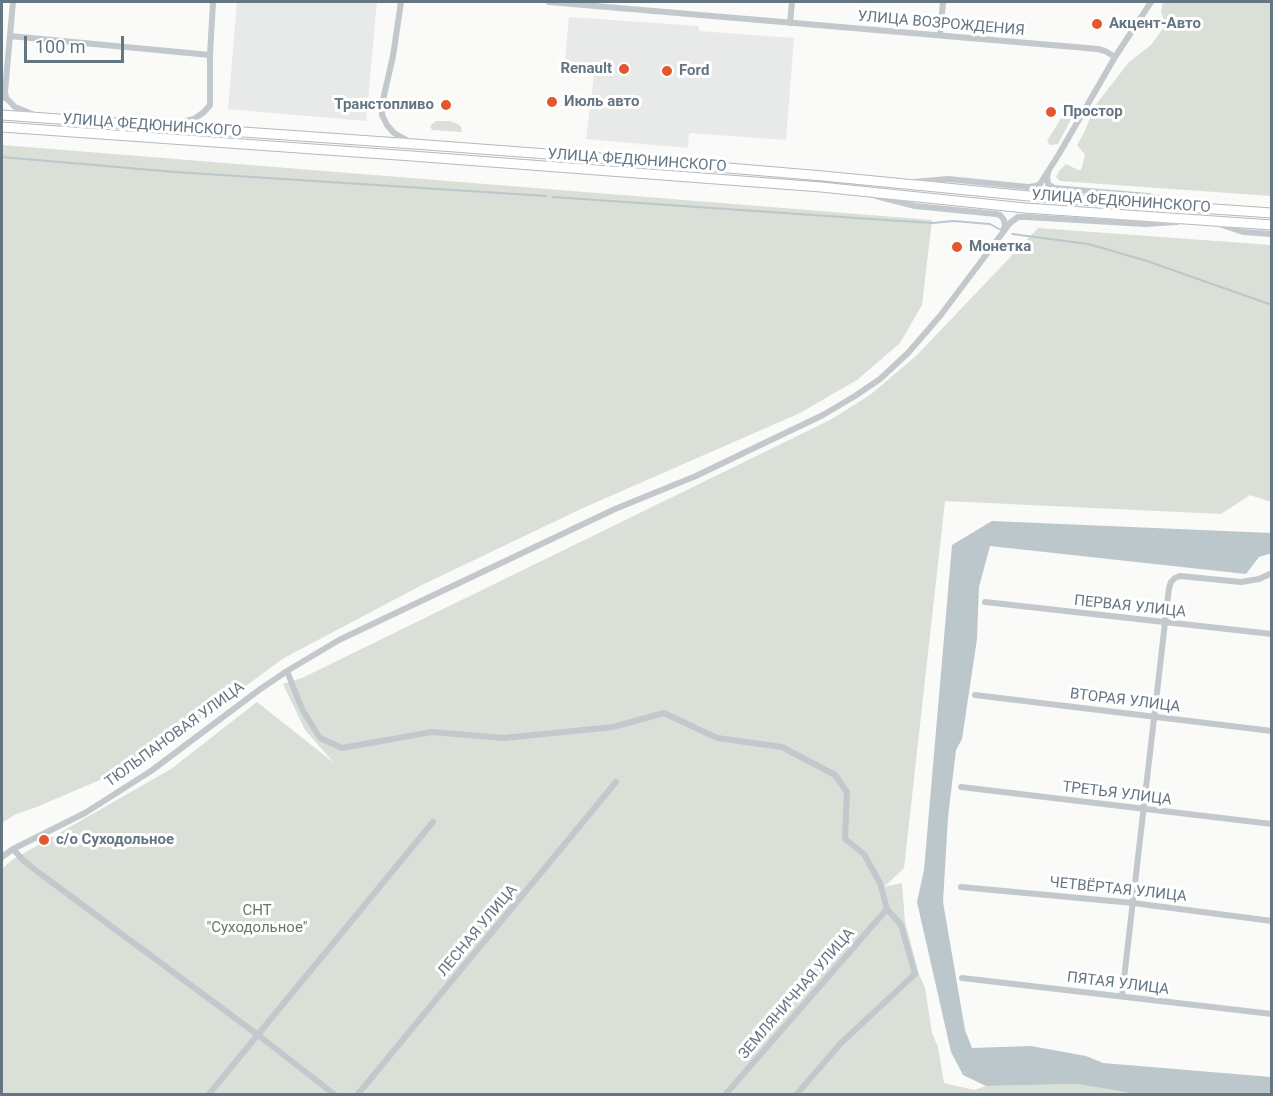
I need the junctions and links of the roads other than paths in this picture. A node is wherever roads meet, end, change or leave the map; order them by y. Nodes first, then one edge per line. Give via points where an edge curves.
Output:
1 (13, 2) edge
2 (213, 2) edge
3 (401, 2) edge
4 (549, 2) edge
5 (792, 2) edge
6 (943, 2) edge
7 (1151, 2) edge
8 (612, 5) edge
9 (790, 23) junction
10 (940, 35) junction
11 (10, 36) junction
12 (210, 55) junction
13 (1114, 57) junction
14 (3, 94) edge
15 (2, 115) edge
16 (40, 118) junction
17 (159, 126) junction
18 (2, 127) edge
19 (414, 144) junction
20 (1048, 172) junction
21 (895, 183) junction
22 (855, 191) junction
23 (1210, 209) junction
24 (1272, 213) edge
25 (1204, 220) junction
26 (1272, 225) edge
27 (1002, 234) junction
28 (1272, 234) edge
29 (1272, 573) edge
30 (985, 602) dead end
31 (1165, 623) junction
32 (1272, 634) edge
33 (287, 671) junction
34 (975, 695) dead end
35 (1154, 717) junction
36 (1272, 730) edge
37 (616, 782) dead end
38 (961, 787) dead end
39 (1143, 809) junction
40 (433, 822) dead end
41 (1272, 824) edge
42 (13, 849) junction
43 (2, 857) edge
44 (961, 887) dead end
45 (1133, 903) junction
46 (887, 909) junction
47 (1272, 921) edge
48 (962, 978) dead end
49 (1122, 996) junction
50 (1272, 1014) edge
51 (258, 1035) junction
52 (209, 1095) edge
53 (334, 1095) edge
54 (358, 1095) edge
55 (726, 1095) edge
56 (797, 1095) edge

1 - 11 street
2 - 12 street
3 - 19 street via 382,115 394,133
4 - 8 street, УЛИЦА ВОЗРОЖДЕНИЯ
5 - 9 street
6 - 10 street
7 - 13 street
8 - 9 street, УЛИЦА ВОЗРОЖДЕНИЯ
9 - 10 street, УЛИЦА ВОЗРОЖДЕНИЯ
10 - 13 street, УЛИЦА ВОЗРОЖДЕНИЯ via 1098,49
11 - 12 street
11 - 14 street
12 - 17 street via 210,105 188,122
13 - 20 street
14 - 16 street via 15,106
15 - 16 highway, УЛИЦА ФЕДЮНИНСКОГО
16 - 17 highway, УЛИЦА ФЕДЮНИНСКОГО
17 - 19 highway, УЛИЦА ФЕДЮНИНСКОГО
18 - 22 highway, УЛИЦА ФЕДЮНИНСКОГО
19 - 21 highway, УЛИЦА ФЕДЮНИНСКОГО
20 - 21 street via 1040,183 1028,187 948,179
20 - 23 street via 1048,184 1059,189 1148,196
21 - 23 highway, УЛИЦА ФЕДЮНИНСКОГО
22 - 25 highway, УЛИЦА ФЕДЮНИНСКОГО
22 - 27 street via 915,206 996,214 1005,222
23 - 24 highway, УЛИЦА ФЕДЮНИНСКОГО
25 - 26 highway, УЛИЦА ФЕДЮНИНСКОГО
25 - 27 street, ТЮЛЬПАНОВАЯ УЛИЦА via 1145,225 1022,216 1013,220
25 - 28 street via 1243,232
27 - 33 street, ТЮЛЬПАНОВАЯ УЛИЦА via 908,353 855,396 696,476 615,508 339,640
29 - 31 street via 1242,582 1175,578 1168,588
30 - 31 street, ПЕРВАЯ УЛИЦА
31 - 32 street, ПЕРВАЯ УЛИЦА
31 - 35 street
33 - 42 street, ТЮЛЬПАНОВАЯ УЛИЦА via 151,771 85,813
33 - 46 street via 302,709 320,738 342,748 432,732 504,738 613,727 664,713 717,738 782,747 835,775 847,792 845,839 864,854 880,883
34 - 35 street, ВТОРАЯ УЛИЦА
35 - 36 street, ВТОРАЯ УЛИЦА
35 - 39 street
37 - 54 street, ЛЕСНАЯ УЛИЦА
38 - 39 street, ТРЕТЬЯ УЛИЦА
39 - 41 street, ТРЕТЬЯ УЛИЦА
39 - 45 street
40 - 51 street
42 - 43 street, ТЮЛЬПАНОВАЯ УЛИЦА
42 - 51 street via 42,875
44 - 45 street, ЧЕТВЁРТАЯ УЛИЦА
45 - 47 street, ЧЕТВЁРТАЯ УЛИЦА
45 - 49 street
46 - 55 street, ЗЕМЛЯНИЧНАЯ УЛИЦА
46 - 56 street via 901,925 915,974 840,1044
48 - 49 street, ПЯТАЯ УЛИЦА
49 - 50 street, ПЯТАЯ УЛИЦА
51 - 52 street
51 - 53 street

